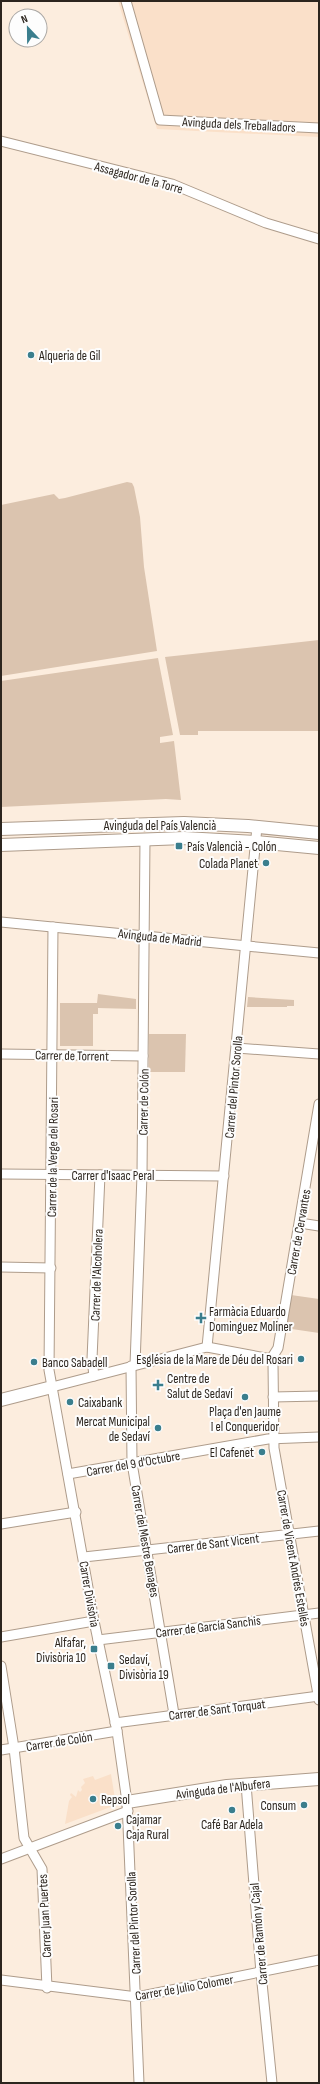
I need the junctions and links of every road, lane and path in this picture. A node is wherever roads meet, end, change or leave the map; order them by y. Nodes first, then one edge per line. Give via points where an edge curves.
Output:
1 (126, 1) edge
2 (319, 128) edge
3 (1, 141) edge
4 (319, 239) edge
5 (157, 824) junction
6 (257, 827) junction
7 (1, 829) edge
8 (319, 833) edge
9 (145, 838) junction
10 (256, 842) junction
11 (1, 845) edge
12 (319, 848) edge
13 (1, 922) edge
14 (53, 927) junction
15 (144, 936) junction
16 (245, 946) junction
17 (319, 953) edge
18 (237, 1048) junction
19 (1, 1054) edge
20 (319, 1054) edge
21 (54, 1055) junction
22 (143, 1056) junction
23 (319, 1104) edge
24 (1, 1174) edge
25 (52, 1174) junction
26 (100, 1175) junction
27 (142, 1175) junction
28 (224, 1176) junction
29 (300, 1223) junction
30 (319, 1226) edge
31 (1, 1267) edge
32 (50, 1268) junction
33 (207, 1346) junction
34 (271, 1359) junction
35 (133, 1365) junction
36 (94, 1376) junction
37 (52, 1387) junction
38 (319, 1396) edge
39 (273, 1397) junction
40 (1, 1400) edge
41 (319, 1437) edge
42 (273, 1439) junction
43 (132, 1463) junction
44 (68, 1474) junction
45 (76, 1512) junction
46 (1, 1524) edge
47 (319, 1531) edge
48 (290, 1534) junction
49 (148, 1550) junction
50 (84, 1558) junction
51 (319, 1613) edge
52 (304, 1615) junction
53 (94, 1621) junction
54 (161, 1632) junction
55 (1, 1637) edge
56 (98, 1640) junction
57 (1, 1666) edge
58 (319, 1697) edge
59 (174, 1714) junction
60 (116, 1727) junction
61 (14, 1748) junction
62 (1, 1750) edge
63 (319, 1779) edge
64 (246, 1784) junction
65 (128, 1806) junction
66 (29, 1847) junction
67 (1, 1859) edge
68 (319, 1960) edge
69 (261, 1973) junction
70 (1, 1980) edge
71 (47, 1988) junction
72 (137, 1998) junction
73 (139, 2083) edge
74 (272, 2083) edge

1 - 2 street, Avinguda dels Treballadors via 160,120
3 - 4 street, Assagador de la Torre via 172,184 266,223
5 - 6 street, Avinguda del País Valencià
5 - 7 street, Avinguda del País Valencià
5 - 9 street via 148,830
6 - 8 street, Avinguda del País Valencià
6 - 10 street, Carrer del Pintor Sorolla
9 - 10 street, Avinguda del País Valencià
9 - 11 street, Avinguda del País Valencià
9 - 15 street, Carrer de Colón
10 - 12 street, Avinguda del País Valencià
10 - 16 street, Carrer del Pintor Sorolla
13 - 14 street, Avinguda de Madrid
14 - 15 street, Avinguda de Madrid
14 - 21 street, Carrer de la Verge del Rosari
15 - 16 street, Avinguda de Madrid
15 - 22 street, Carrer de Colón
16 - 17 street, Avinguda de Madrid
16 - 18 street, Carrer del Pintor Sorolla
18 - 20 street
18 - 28 street, Carrer del Pintor Sorolla
19 - 21 street, Carrer de Torrent
21 - 22 street, Carrer de Torrent
21 - 25 street, Carrer de la Verge del Rosari
22 - 27 street, Carrer de Colón
23 - 29 street, Carrer de Cervantes
24 - 25 street, Carrer d'Isaac Peral
25 - 26 street, Carrer d'Isaac Peral
25 - 32 street, Carrer de la Verge del Rosari
26 - 27 street, Carrer d'Isaac Peral
26 - 36 street, Carrer de l'Alcoholera via 92,1359
27 - 28 street, Carrer d'Isaac Peral
27 - 35 street, Carrer de Colón
28 - 33 street, Carrer del Pintor Sorolla
29 - 30 street
29 - 34 street, Carrer de Cervantes via 278,1348
31 - 32 street
32 - 37 street, Carrer de la Verge del Rosari via 49,1370
33 - 34 street
33 - 35 street
34 - 39 street
35 - 36 street
35 - 43 street, Carrer del Mestre Benages
36 - 37 street
37 - 40 street
37 - 44 street, Carrer Divisòria
38 - 39 street
39 - 42 street
41 - 42 street
42 - 43 street, Carrer del 9 d'Octubre
42 - 48 street, Carrer de Vicent Andrés Estellés
43 - 44 street, Carrer del 9 d'Octubre
43 - 49 street, Carrer del Mestre Benages
44 - 45 street, Carrer Divisòria
45 - 46 street
45 - 50 street, Carrer Divisòria
47 - 48 street, Carrer de Sant Vicent
48 - 49 street, Carrer de Sant Vicent
48 - 52 street, Carrer de Vicent Andrés Estellés
49 - 50 street, Carrer de Sant Vicent
49 - 54 street, Carrer del Mestre Benages
50 - 53 street, Carrer Divisòria
51 - 52 street, Carrer de García Sanchis
52 - 54 street, Carrer de García Sanchis
52 - 58 street, Carrer de Vicent Andrés Estellés
53 - 55 street
53 - 56 street, Carrer Divisòria
54 - 56 street, Carrer de García Sanchis
54 - 59 street, Carrer del Mestre Benages
56 - 60 street, Carrer Divisòria
57 - 61 street, Carrer Juan Puertes
58 - 59 street, Carrer de Sant Torquat
59 - 60 street, Carrer de Sant Torquat
60 - 61 street, Carrer de Colón
60 - 65 street, Carrer Divisòria
61 - 62 street, Carrer de Colón
61 - 66 street, Carrer Juan Puertes via 24,1838
63 - 64 street, Avinguda de l'Albufera
64 - 65 street, Avinguda de l'Albufera
64 - 69 street, Carrer de Ramón y Cajal
65 - 66 street, Avinguda de l'Albufera
65 - 72 street, Carrer del Pintor Sorolla
66 - 67 street, Avinguda de l'Albufera
66 - 71 street, Carrer Juan Puertes via 42,1869
68 - 69 street, Carrer de Julio Colomer
69 - 72 street, Carrer de Julio Colomer
69 - 74 street, Carrer de Ramón y Cajal
70 - 71 street, Carrer de Julio Colomer
71 - 72 street, Carrer de Julio Colomer
72 - 73 street, Carrer del Pintor Sorolla

